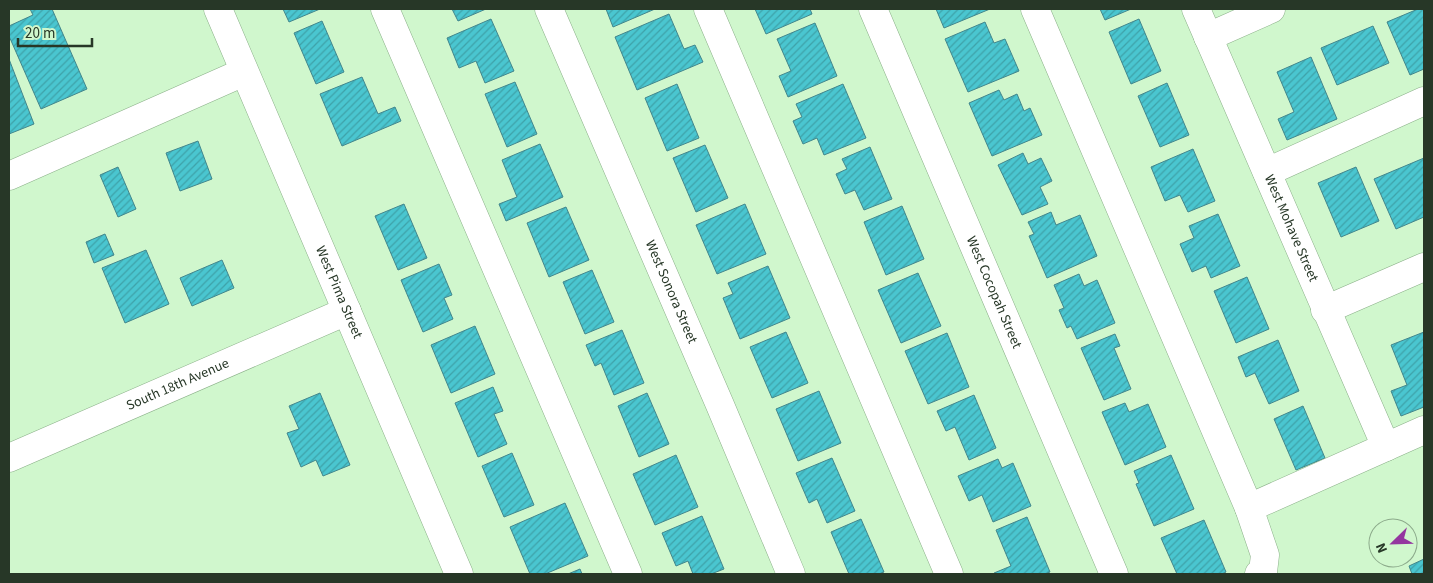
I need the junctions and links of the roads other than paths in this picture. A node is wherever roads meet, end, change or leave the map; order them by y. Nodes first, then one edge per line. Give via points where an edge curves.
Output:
1 (218, 9) edge
2 (385, 9) edge
3 (549, 9) edge
4 (708, 9) edge
5 (874, 9) edge
6 (1035, 9) edge
7 (1196, 9) edge
8 (1271, 9) edge
9 (1208, 36) junction
10 (244, 72) junction
11 (1424, 101) edge
12 (1267, 172) junction
13 (9, 176) edge
14 (1424, 267) edge
15 (1325, 310) junction
16 (347, 311) junction
17 (1424, 430) edge
18 (1386, 447) junction
19 (9, 458) edge
20 (1249, 508) junction
21 (459, 574) edge
22 (628, 574) edge
23 (791, 574) edge
24 (949, 574) edge
25 (1114, 574) edge
26 (1259, 574) edge

1 - 10 street, West Pima Street
2 - 22 street
3 - 23 street, West Sonora Street
4 - 24 street
5 - 25 street, West Cocopah Street
6 - 20 street
7 - 9 street, West Mohave Street
8 - 9 street
9 - 12 street, West Mohave Street
10 - 13 street
10 - 16 street, West Pima Street
11 - 12 street
12 - 15 street, West Mohave Street
14 - 15 street
15 - 18 street, West Mohave Street
16 - 19 street, South 18th Avenue
16 - 21 street, West Pima Street
17 - 18 street
18 - 20 street
20 - 26 street via 1265,555 1263,572

